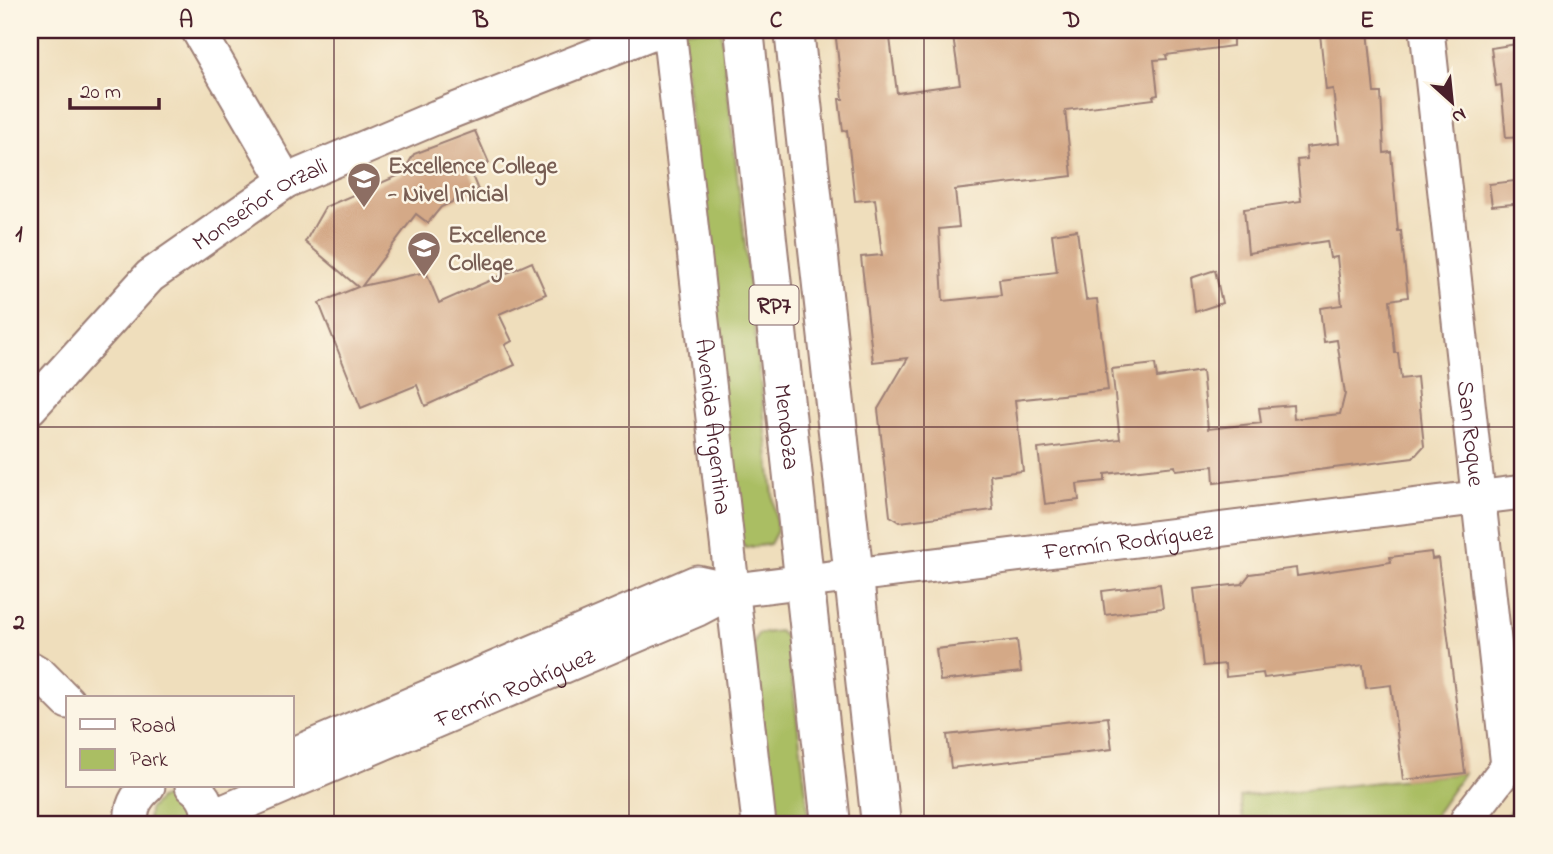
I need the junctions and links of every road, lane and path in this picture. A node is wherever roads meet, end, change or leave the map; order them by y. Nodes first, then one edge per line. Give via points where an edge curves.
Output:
1 (198, 30) edge
2 (659, 30) edge
3 (669, 30) edge
4 (744, 30) edge
5 (794, 30) edge
6 (1427, 30) edge
7 (286, 181) junction
8 (30, 408) edge
9 (1523, 492) edge
10 (1479, 498) junction
11 (853, 575) junction
12 (804, 581) junction
13 (734, 590) junction
14 (30, 668) edge
15 (66, 700) edge
16 (294, 754) edge
17 (294, 781) edge
18 (145, 788) edge
19 (274, 788) edge
20 (206, 802) edge
21 (132, 824) edge
22 (759, 824) edge
23 (831, 824) edge
24 (881, 824) edge
25 (1469, 824) edge

1 - 7 street
2 - 7 street, Monseñor Orzali
3 - 13 street, Avenida Argentina
4 - 12 main road, Mendoza / RP7
5 - 11 main road, Mendoza / RP7
6 - 10 street, San Roque
7 - 8 street, Monseñor Orzali via 150,276
9 - 10 street, Fermín Rodríguez
10 - 11 street, Fermín Rodríguez
10 - 25 street, San Roque via 1508,766 1468,818
11 - 12 street, Fermín Rodríguez
11 - 24 main road, Mendoza / RP7
12 - 13 street, Fermín Rodríguez
12 - 23 main road, Mendoza / RP7
13 - 16 street, Fermín Rodríguez via 697,582
13 - 17 street, Fermín Rodríguez
13 - 22 street, Avenida Argentina
14 - 15 street
18 - 21 street via 132,807
19 - 20 street

